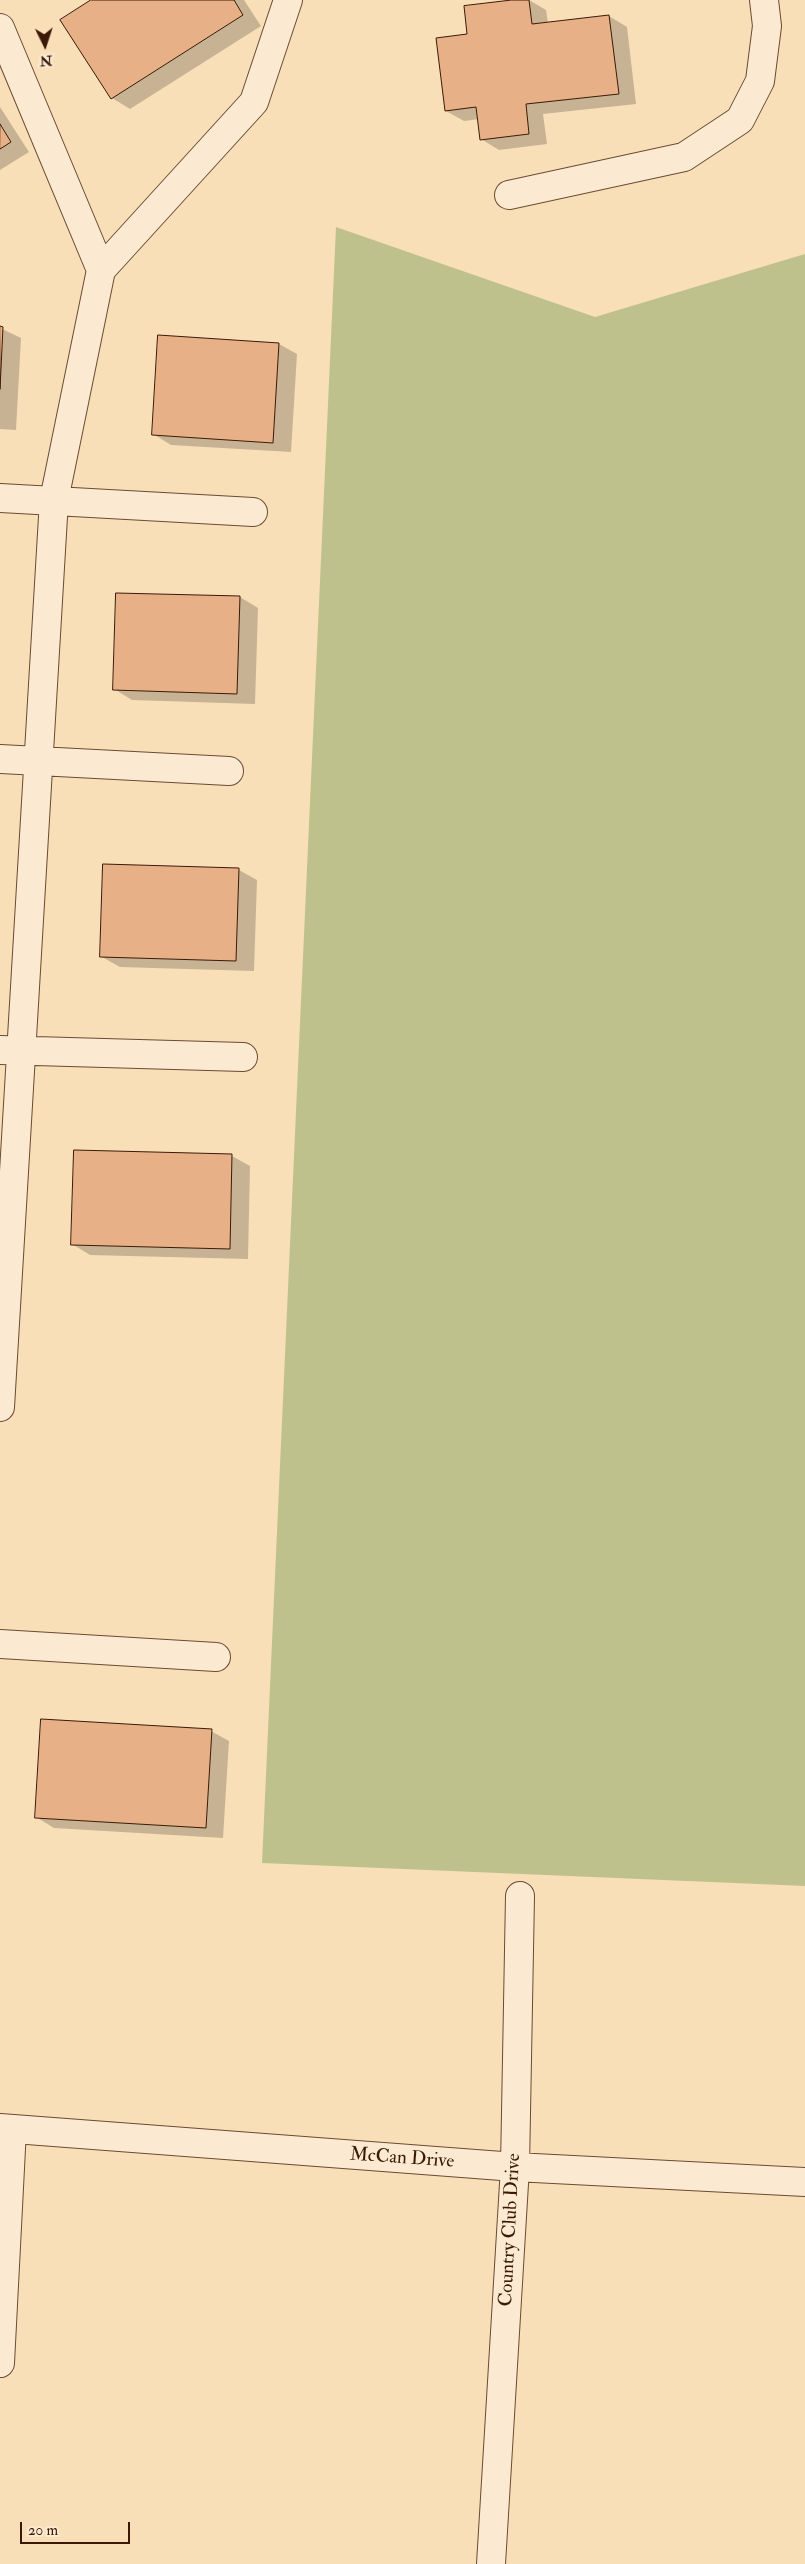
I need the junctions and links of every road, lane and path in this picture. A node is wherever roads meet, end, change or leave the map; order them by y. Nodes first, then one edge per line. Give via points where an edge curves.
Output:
1 (288, 0) edge
2 (764, 0) edge
3 (0, 28) edge
4 (509, 195) dead end
5 (101, 270) junction
6 (0, 498) edge
7 (54, 500) junction
8 (253, 512) dead end
9 (0, 759) edge
10 (37, 761) junction
11 (229, 771) dead end
12 (10, 1051) edge
13 (243, 1057) dead end
14 (0, 1407) edge
15 (0, 1644) edge
16 (216, 1657) dead end
17 (520, 1896) dead end
18 (6, 2129) edge
19 (515, 2167) junction
20 (805, 2182) edge
21 (0, 2363) edge
22 (491, 2564) edge

1 - 5 street via 254,102
2 - 4 street via 767,26 760,81 740,120 684,157
3 - 5 street
5 - 7 street
6 - 7 street
7 - 8 street
7 - 10 street
9 - 10 street
10 - 11 street
10 - 12 street
12 - 13 street
12 - 14 street
15 - 16 street
17 - 19 street, Country Club Drive
18 - 19 street, McCan Drive
18 - 21 street
19 - 20 street, McCan Drive
19 - 22 street, Country Club Drive

